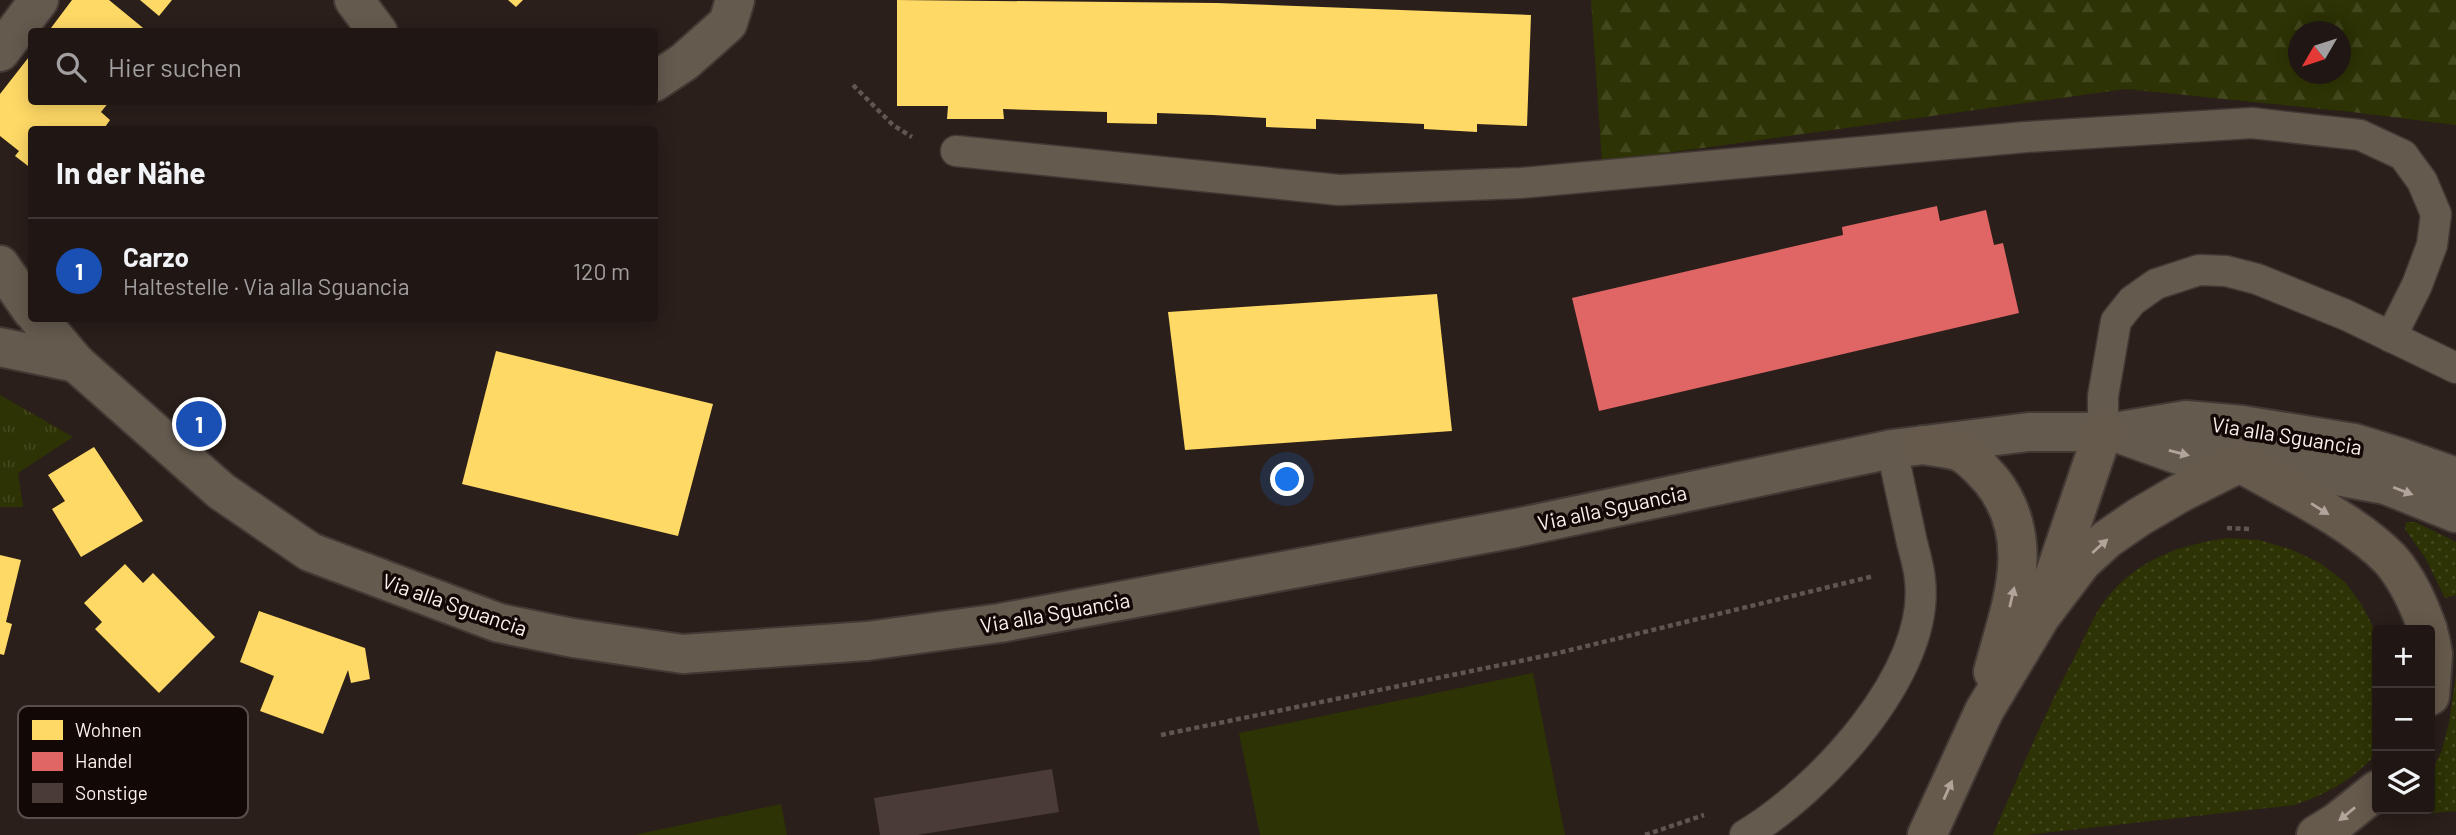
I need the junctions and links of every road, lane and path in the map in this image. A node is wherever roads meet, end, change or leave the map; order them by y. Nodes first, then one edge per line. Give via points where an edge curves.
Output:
1 (39, 0) edge
2 (354, 0) edge
3 (735, 0) edge
4 (375, 28) edge
5 (0, 52) edge
6 (658, 79) edge
7 (853, 85) dead end
8 (956, 151) joint
9 (0, 265) edge
10 (28, 304) edge
11 (41, 322) edge
12 (2391, 337) junction
13 (0, 347) edge
14 (76, 363) junction
15 (2456, 368) edge
16 (2108, 432) junction
17 (1907, 447) junction
18 (2239, 463) junction
19 (2456, 477) edge
20 (2456, 513) edge
21 (2225, 528) dead end
22 (2262, 530) dead end
23 (1916, 562) junction
24 (2041, 616) junction
25 (2426, 625) edge
26 (1976, 728) junction
27 (1161, 735) dead end
28 (2372, 793) edge
29 (1715, 812) dead end
30 (1646, 835) edge
31 (1745, 835) edge
32 (1927, 835) edge
33 (2316, 835) edge

1 - 5 street
2 - 4 street
3 - 6 street via 728,23
7 - 8 path via 893,125 920,142
8 - 12 lane via 1339,190 1521,183 2026,137 2238,123 2360,135 2403,155 2423,181 2435,214 2432,245
9 - 10 street
11 - 14 street, Via alla Sguancia
12 - 15 lane
12 - 16 lane via 2279,288 2226,271 2199,270 2176,276 2156,284 2116,321 2103,396
13 - 14 street
14 - 17 street, Via alla Sguancia via 221,491 310,552 499,623 683,654 867,641 1000,623 1526,526
16 - 17 street, Via alla Sguancia via 2029,432
16 -> 18 street via 2179,455
16 - 19 street, Via alla Sguancia via 2186,420 2242,425 2354,443
16 - 24 main road
17 - 23 lane
26 -> 17 main road via 2019,568 2019,542 2013,519 1982,469 1961,453
18 -> 20 street via 2386,485
24 -> 18 main road via 2082,562 2107,539 2179,492
18 -> 25 main road via 2367,538 2391,560 2410,587
21 - 22 path
23 - 27 path via 1897,554 1881,574 1855,581 1555,654
23 - 31 lane via 1920,612 1911,645 1872,715 1824,773
24 - 26 main road
32 -> 26 main road
28 -> 33 main road
29 - 30 path

